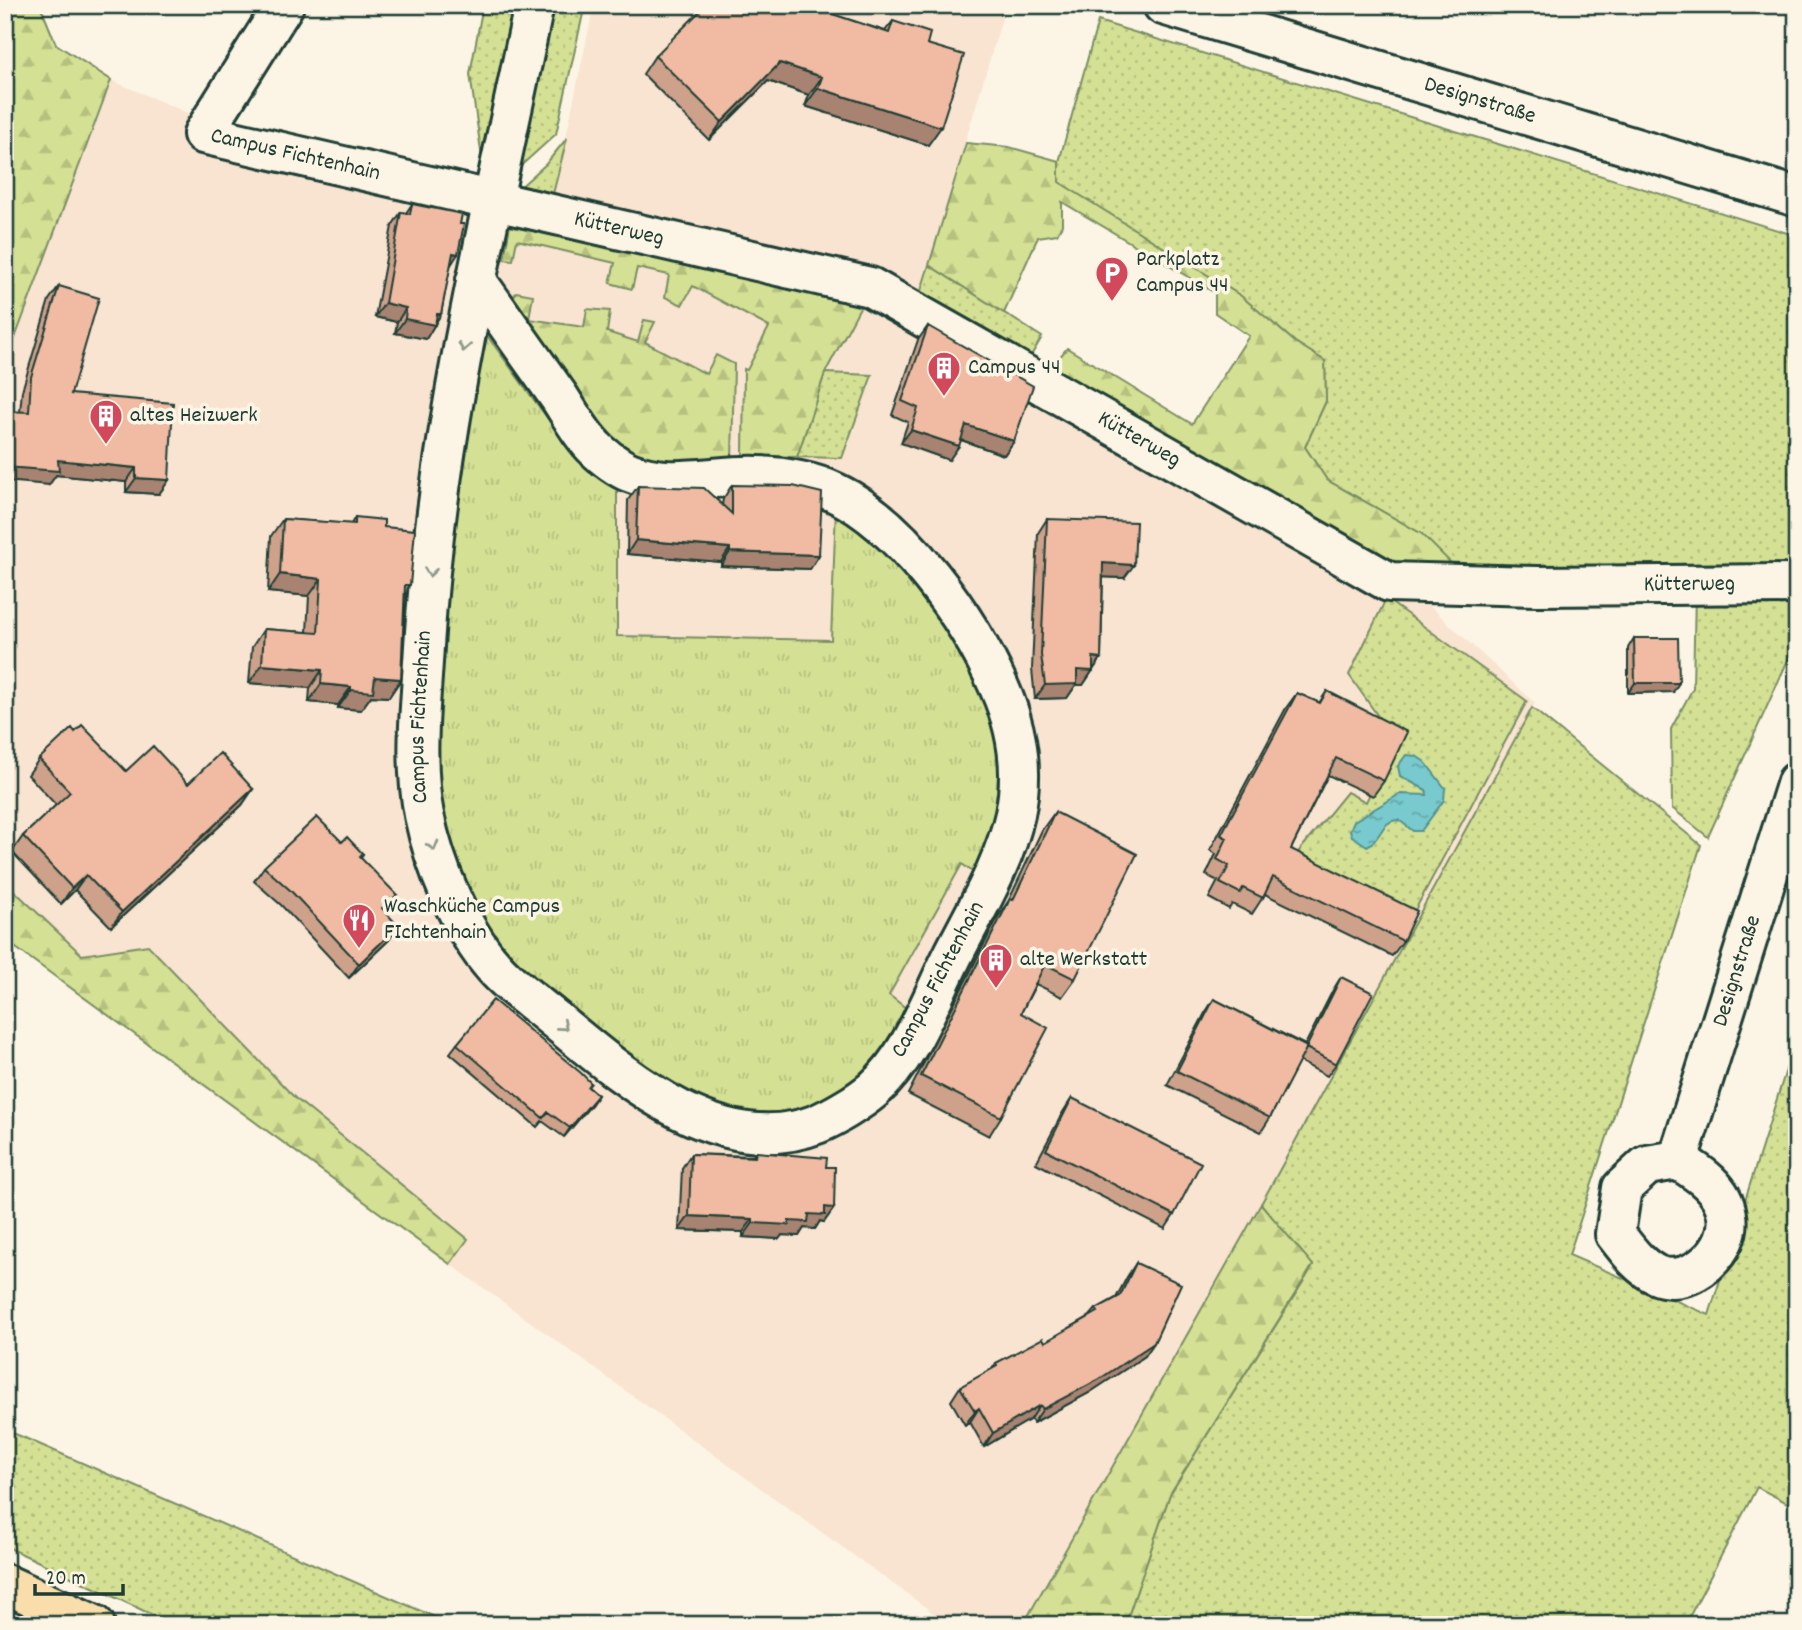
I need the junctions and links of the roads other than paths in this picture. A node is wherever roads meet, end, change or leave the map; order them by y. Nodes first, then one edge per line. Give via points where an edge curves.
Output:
1 (284, 5) edge
2 (534, 5) edge
3 (1163, 5) edge
4 (1797, 197) edge
5 (494, 201) junction
6 (476, 280) junction
7 (1797, 584) edge
8 (1797, 782) edge
9 (1678, 1160) dead end
10 (5, 1584) edge
11 (95, 1625) edge

1 - 5 street, Campus Fichtenhain via 203,134
2 - 5 street, Campus Fichtenhain
3 - 4 street, Designstraße
5 - 6 street, Campus Fichtenhain
5 - 7 street, Kütterweg via 870,287 1389,582
6 -> 6 street, Campus Fichtenhain via 429,576 420,720 418,763 424,816 442,876 475,942 495,969 616,1070 717,1126 760,1135 817,1124 872,1091 902,1055 1003,855 1016,812 1019,773 1017,738 1000,689 951,603 902,544 843,497 795,480 755,475 680,480 630,473 595,449
8 - 9 street, Designstraße
10 - 11 highway

